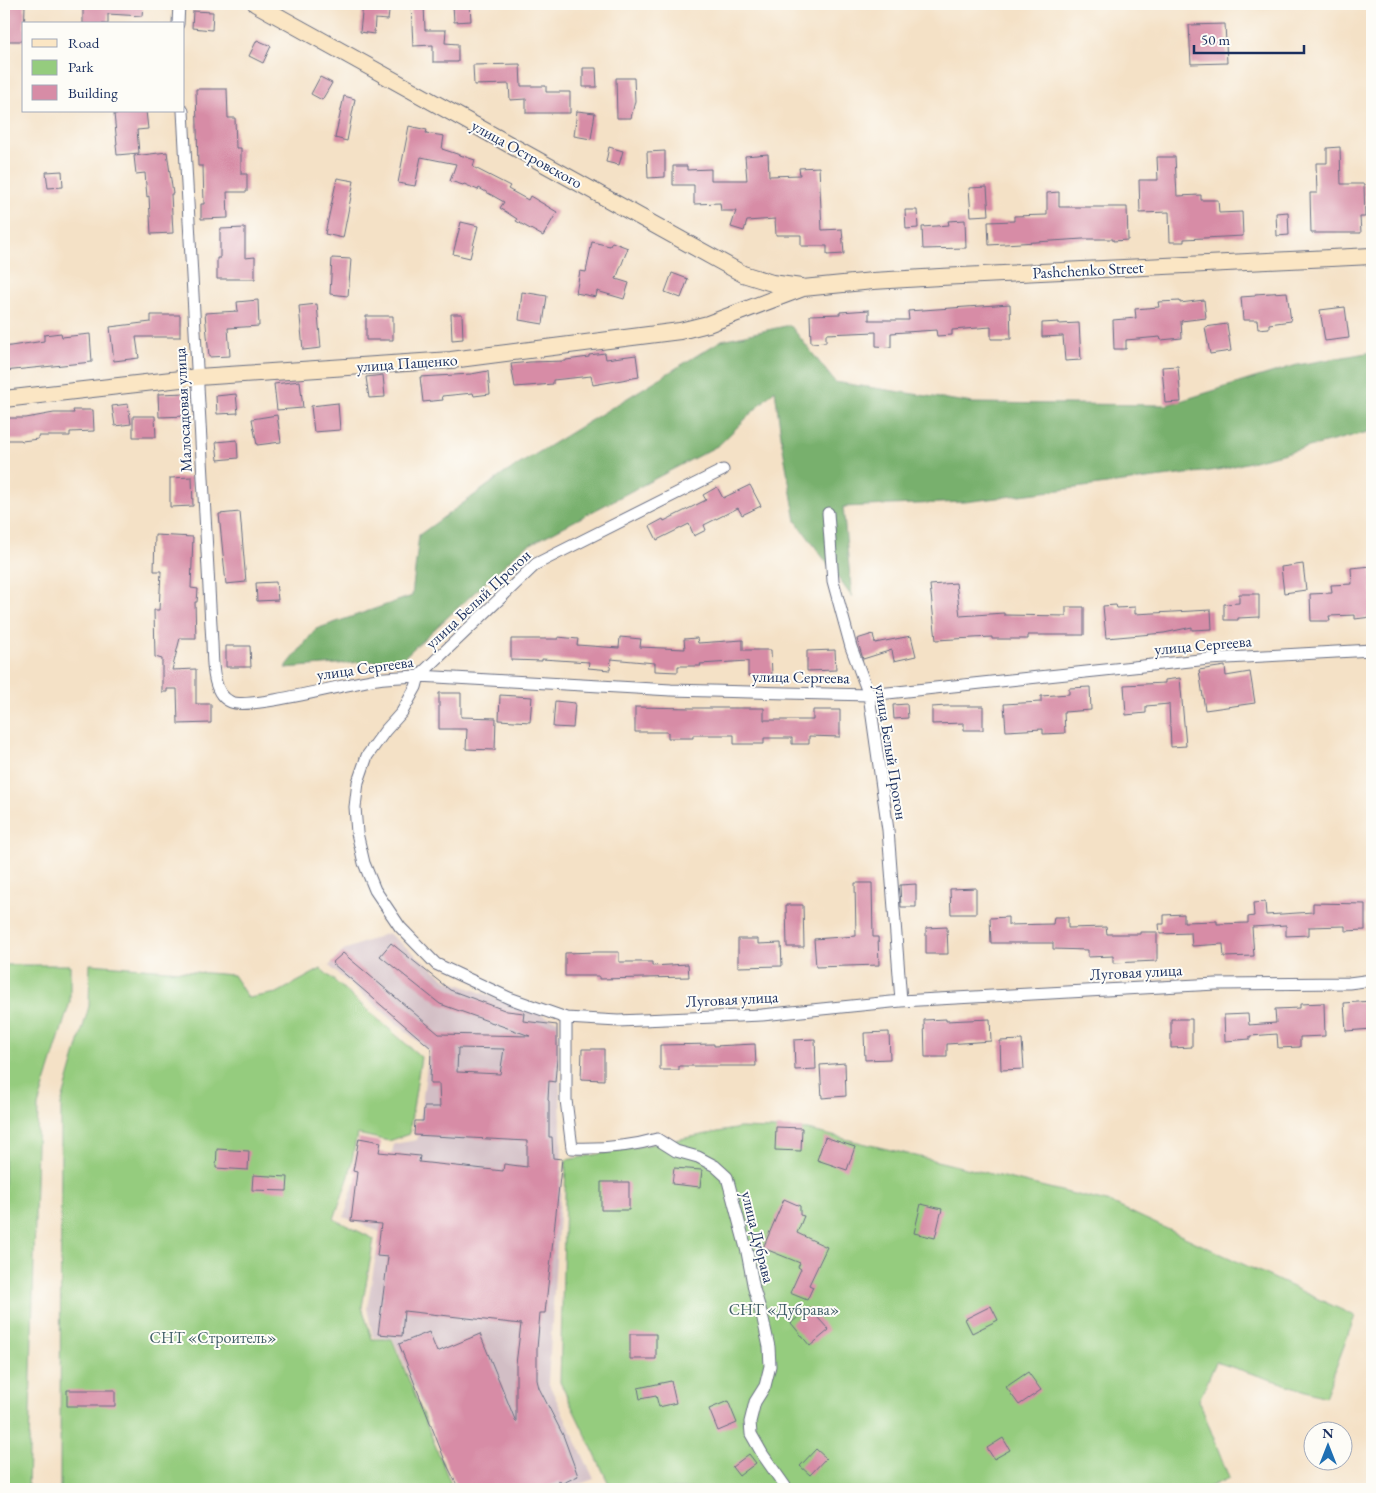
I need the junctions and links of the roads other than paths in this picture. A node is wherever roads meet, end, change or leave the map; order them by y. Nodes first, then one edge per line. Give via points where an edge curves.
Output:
1 (179, 4) edge
2 (256, 4) edge
3 (178, 22) edge
4 (183, 112) edge
5 (1372, 256) edge
6 (803, 288) junction
7 (198, 378) junction
8 (4, 399) edge
9 (723, 470) dead end
10 (828, 513) dead end
11 (1372, 650) edge
12 (419, 676) junction
13 (869, 695) junction
14 (230, 702) joint
15 (1372, 980) edge
16 (901, 1001) junction
17 (566, 1018) junction
18 (787, 1489) edge

1 - 3 street
2 - 6 street, улица Островского via 743,274
4 - 7 street, Малосадовая улица
5 - 6 street, Pashchenko Street via 931,278
6 - 7 street, улица Пащенко via 708,324 680,331 451,360
7 - 8 street, улица Пащенко
7 - 14 street, Малосадовая улица via 214,668 216,685
9 - 12 street, улица Белый Прогон via 536,564
10 - 13 street, улица Белый Прогон via 833,581 851,647
11 - 13 street, улица Сергеева via 1209,659
12 - 13 street, улица Сергеева via 671,690
12 - 14 street, улица Сергеева via 378,679 272,700 242,704
12 - 17 street, Луговая улица via 410,700 367,756 358,782 355,807 357,833 375,890 400,927 436,964 509,998
13 - 16 street, улица Белый Прогон via 888,830
15 - 16 street, Луговая улица via 1349,984 1216,984
16 - 17 street, Луговая улица via 762,1015 618,1021
17 - 18 street, улица Дубрава via 566,1100 572,1148 600,1149 657,1139 676,1151 715,1166 727,1177 769,1347 770,1366 765,1386 755,1402 751,1434

